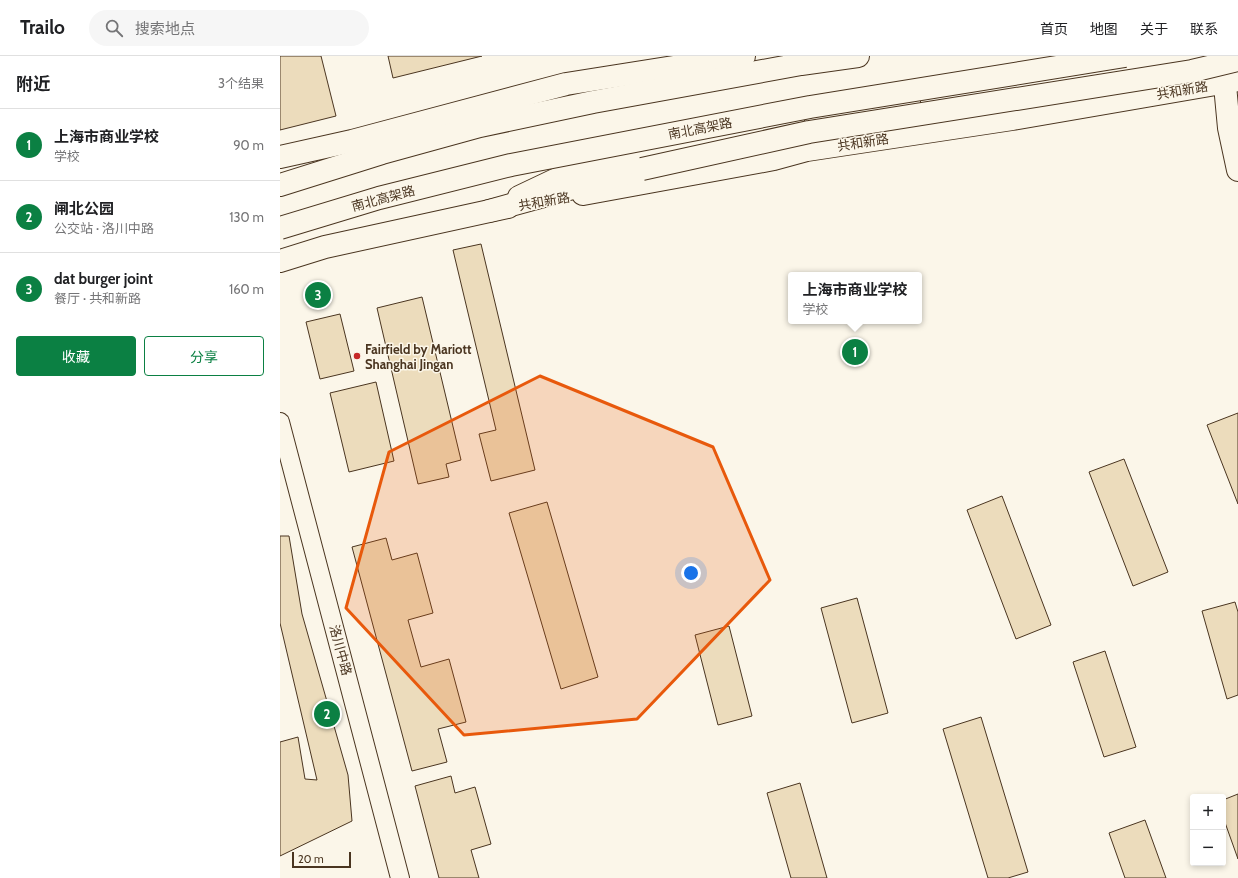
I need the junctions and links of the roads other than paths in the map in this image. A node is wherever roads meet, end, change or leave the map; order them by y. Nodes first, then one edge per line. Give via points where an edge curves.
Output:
1 (744, 56) edge
2 (858, 56) edge
3 (1125, 56) edge
4 (1212, 56) edge
5 (1222, 56) edge
6 (1238, 60) edge
7 (1231, 81) edge
8 (280, 157) edge
9 (1238, 170) edge
10 (280, 185) edge
11 (489, 211) junction
12 (280, 228) edge
13 (280, 261) edge
14 (280, 422) edge
15 (400, 878) edge

1 - 8 main road via 566,84 352,141
2 - 10 main road via 601,101 480,126
3 - 12 main road, 南北高架路, bridge via 810,107 511,165 379,198
4 - 11 main road, 共和新路 via 1136,66 712,140 578,169
5 - 7 main road
6 - 11 main road, bridge via 1192,71 809,132 642,169
7 - 9 main road via 1230,128
7 - 11 main road, 共和新路 via 1012,119 807,150 774,160
11 - 13 main road, 共和新路 via 325,247
14 - 15 street, 洛川中路

